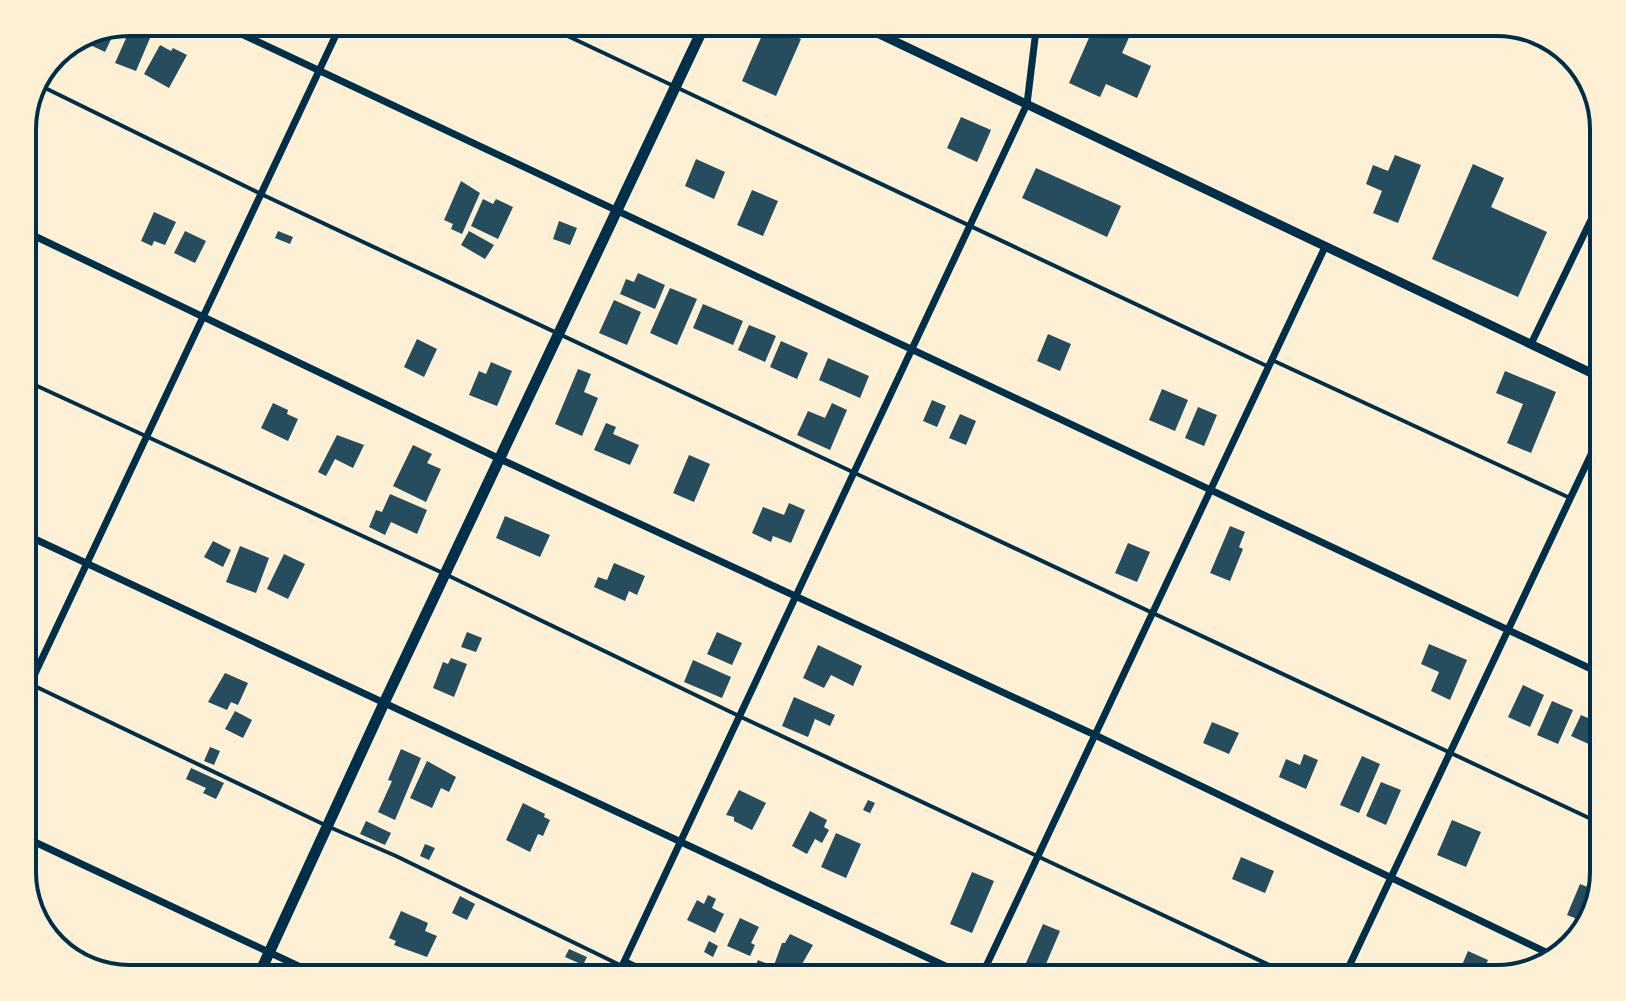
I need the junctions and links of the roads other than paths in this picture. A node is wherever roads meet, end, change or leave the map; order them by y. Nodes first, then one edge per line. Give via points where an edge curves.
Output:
1 (245, 36) edge
2 (335, 36) edge
3 (568, 36) edge
4 (699, 36) edge
5 (884, 36) edge
6 (1035, 36) edge
7 (319, 71) junction
8 (676, 86) junction
9 (46, 88) edge
10 (1027, 104) junction
11 (261, 194) junction
12 (618, 211) junction
13 (1590, 222) edge
14 (969, 225) junction
15 (36, 237) edge
16 (1325, 247) junction
17 (203, 318) junction
18 (559, 334) junction
19 (1531, 344) junction
20 (911, 350) junction
21 (1270, 364) junction
22 (1590, 372) edge
23 (36, 385) edge
24 (147, 437) junction
25 (1590, 456) edge
26 (500, 459) junction
27 (853, 474) junction
28 (1210, 491) junction
29 (1570, 498) junction
30 (36, 540) edge
31 (87, 564) junction
32 (445, 574) junction
33 (795, 596) junction
34 (1153, 612) junction
35 (1508, 630) junction
36 (36, 663) edge
37 (1590, 668) edge
38 (36, 687) edge
39 (384, 703) junction
40 (739, 716) junction
41 (1095, 735) junction
42 (1450, 752) junction
43 (1590, 818) edge
44 (327, 826) junction
45 (681, 841) junction
46 (36, 843) edge
47 (1037, 857) junction
48 (1390, 878) junction
49 (269, 952) junction
50 (1545, 952) edge
51 (623, 963) junction
52 (263, 965) edge
53 (296, 965) edge
54 (628, 965) edge
55 (943, 965) edge
56 (987, 965) edge
57 (1269, 965) edge
58 (1350, 965) edge

1 - 7 street
2 - 7 street
3 - 8 lane
4 - 8 main road
5 - 10 street
6 - 10 street
7 - 11 street
7 - 12 street
8 - 12 main road
8 - 14 lane
9 - 11 lane
10 - 14 street
10 - 16 street
11 - 17 street
11 - 18 lane
12 - 18 main road
12 - 20 street
13 - 19 street
14 - 20 street
14 - 21 lane
15 - 17 street
16 - 19 street
16 - 21 street
17 - 24 street
17 - 26 street
18 - 26 main road
18 - 27 lane
19 - 22 street
20 - 27 street
20 - 28 street
21 - 28 street
21 - 29 lane
23 - 24 lane
24 - 31 street
24 - 32 lane
25 - 29 street
26 - 32 main road
26 - 33 street
27 - 33 street
27 - 34 lane
28 - 34 street
28 - 35 street
29 - 35 street
30 - 31 street
31 - 36 street
31 - 39 street
32 - 39 main road
32 - 40 lane
33 - 40 street
33 - 41 street
34 - 41 street
34 - 42 lane
35 - 37 street
35 - 42 street
38 - 44 lane
39 - 44 main road
39 - 45 street
40 - 45 street
40 - 47 lane
41 - 47 street
41 - 48 street
42 - 43 lane
42 - 48 street
44 - 49 main road
44 - 51 lane
45 - 51 street
45 - 55 street
46 - 49 street
47 - 56 street
47 - 57 lane
48 - 50 street
48 - 58 street
49 - 52 main road
49 - 53 street
51 - 54 lane

